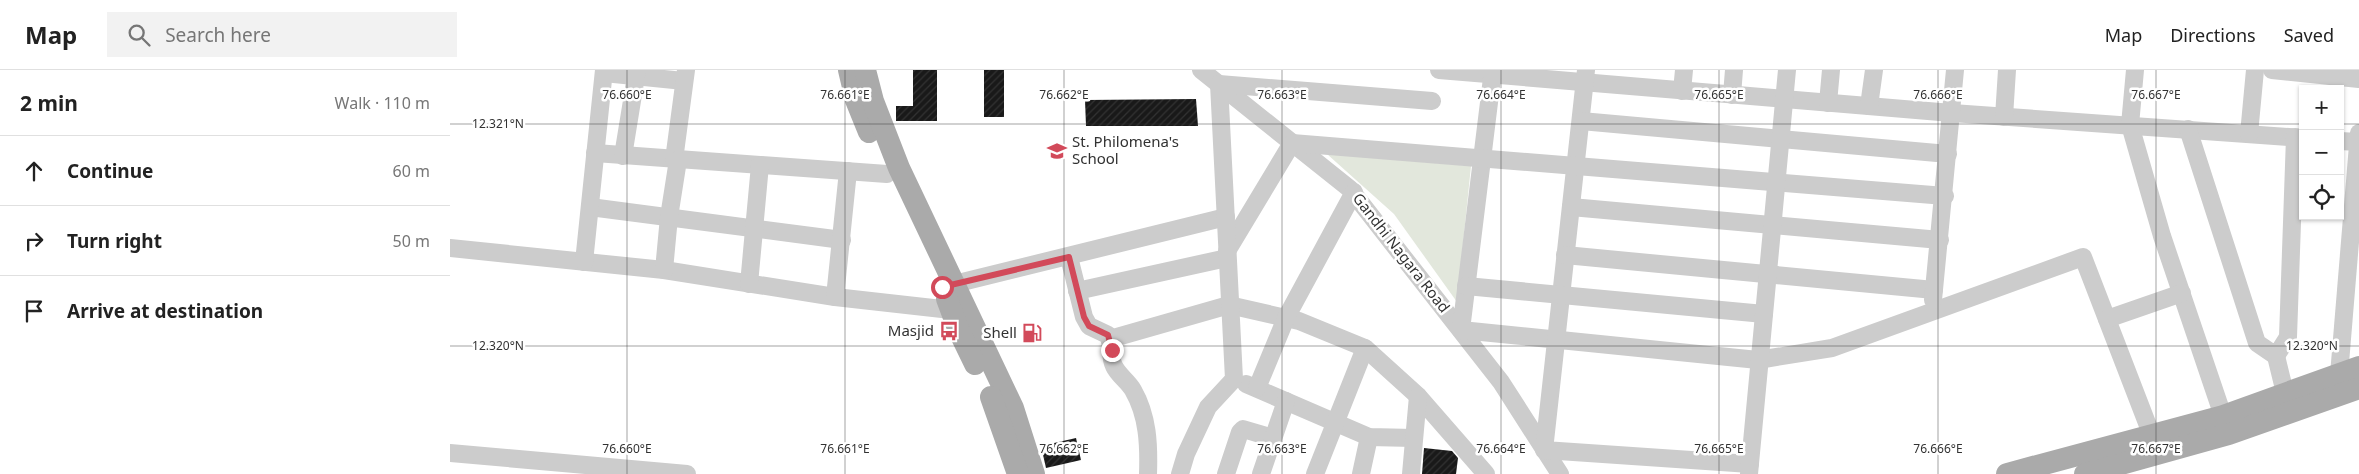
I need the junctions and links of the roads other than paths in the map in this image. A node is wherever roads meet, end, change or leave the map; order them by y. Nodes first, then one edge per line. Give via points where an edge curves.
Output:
1 (849, 70) edge
2 (865, 70) edge
3 (1201, 70) edge
4 (1447, 70) edge
5 (1684, 70) edge
6 (1734, 70) edge
7 (1787, 70) edge
8 (1831, 70) edge
9 (1874, 70) edge
10 (1955, 70) edge
11 (2007, 70) edge
12 (2135, 70) edge
13 (2254, 70) edge
14 (2272, 70) edge
15 (604, 72) edge
16 (1493, 72) edge
17 (636, 73) edge
18 (1540, 74) edge
19 (685, 76) edge
20 (1585, 76) edge
21 (1634, 78) edge
22 (2359, 79) edge
23 (1219, 84) junction
24 (1682, 90) junction
25 (1732, 95) junction
26 (1785, 99) junction
27 (1432, 100) dead end
28 (1828, 103) junction
29 (1869, 106) junction
30 (1952, 113) junction
31 (2004, 116) junction
32 (1581, 121) junction
33 (2130, 125) junction
34 (2188, 129) junction
35 (2249, 134) junction
36 (2359, 137) edge
37 (1781, 138) junction
38 (2299, 138) edge
39 (2344, 140) edge
40 (1292, 142) junction
41 (595, 153) junction
42 (1948, 154) junction
43 (623, 156) junction
44 (1482, 158) junction
45 (676, 160) junction
46 (760, 165) junction
47 (1576, 166) junction
48 (848, 171) junction
49 (887, 174) junction
50 (1777, 182) junction
51 (1354, 192) junction
52 (1945, 196) junction
53 (590, 207) junction
54 (1571, 207) junction
55 (2356, 210) edge
56 (669, 217) junction
57 (1226, 217) junction
58 (1773, 225) junction
59 (755, 228) junction
60 (842, 240) junction
61 (1940, 240) junction
62 (450, 248) edge
63 (1227, 255) junction
64 (1565, 255) junction
65 (1069, 257) junction
66 (584, 262) junction
67 (664, 270) junction
68 (1768, 274) junction
69 (749, 284) junction
70 (950, 286) junction
71 (1466, 286) junction
72 (1934, 290) junction
73 (1077, 291) junction
74 (2182, 293) junction
75 (1560, 296) junction
76 (836, 297) junction
77 (1230, 305) junction
78 (951, 310) junction
79 (1932, 313) junction
80 (1764, 314) junction
81 (1286, 318) junction
82 (2107, 319) junction
83 (1461, 330) junction
84 (1110, 339) junction
85 (1555, 339) junction
86 (1365, 348) junction
87 (2276, 356) junction
88 (1758, 360) junction
89 (2349, 371) edge
90 (1234, 379) junction
91 (1256, 388) junction
92 (2359, 388) edge
93 (2285, 393) junction
94 (1418, 396) junction
95 (1286, 401) junction
96 (2223, 416) junction
97 (1335, 422) junction
98 (2152, 436) junction
99 (1369, 437) junction
100 (1273, 438) junction
101 (1414, 438) junction
102 (1544, 450) junction
103 (450, 453) edge
104 (555, 468) edge
105 (1749, 469) edge
106 (687, 474) edge
107 (1018, 474) edge
108 (1034, 474) edge
109 (1148, 474) edge
110 (1180, 474) edge
111 (1226, 474) edge
112 (1261, 474) edge
113 (1315, 474) edge
114 (1361, 474) edge
115 (1411, 474) edge
116 (1486, 474) edge
117 (1560, 474) edge
118 (2007, 474) edge
119 (2085, 474) edge

1 - 49 main road via 856,100
2 - 70 main road via 900,168
3 - 23 street, Gandhi Nagara Road
4 - 16 street
5 - 24 street
6 - 25 street
7 - 26 street
8 - 28 street
9 - 29 street
10 - 30 street
11 - 31 street
12 - 33 street
13 - 35 street
14 - 22 street
15 - 17 street
15 - 41 street
16 - 18 street
16 - 44 street
17 - 19 street
17 - 43 street
18 - 20 street
19 - 45 street
20 - 21 street
20 - 32 street
21 - 24 street
23 - 27 street
23 - 40 street, Gandhi Nagara Road
23 - 57 street
24 - 25 street
25 - 26 street
26 - 28 street
26 - 37 street
28 - 29 street
29 - 30 street
30 - 31 street
30 - 42 street
31 - 33 street
32 - 37 street
32 - 47 street
33 - 34 street
33 - 74 street
34 - 35 street
34 - 87 street via 2257,343
35 - 38 street
36 - 39 street
36 - 55 street
37 - 42 street
37 - 50 street
38 - 87 street via 2288,337
40 - 44 street
40 - 51 street, Gandhi Nagara Road
40 - 63 street
41 - 43 street
41 - 53 street
42 - 52 street
43 - 45 street
44 - 47 street
44 - 71 street
45 - 46 street
45 - 56 street
46 - 48 street
46 - 59 street
47 - 50 street
47 - 54 street
48 - 49 street
48 - 60 street
49 - 70 main road
50 - 52 street
50 - 58 street
51 - 81 street
51 - 83 street, Gandhi Nagara Road
52 - 61 street
53 - 56 street
53 - 66 street
54 - 58 street
54 - 64 street
55 - 89 street
56 - 59 street
56 - 67 street
57 - 63 street
57 - 65 street
58 - 61 street
58 - 68 street
59 - 60 street
59 - 69 street
60 - 76 street
61 - 72 street
62 - 66 street
63 - 73 street
63 - 77 street
64 - 68 street
64 - 75 street
65 - 70 street
65 - 73 street
66 - 67 street
67 - 69 street
68 - 72 street
68 - 80 street
69 - 76 street
70 - 78 main road
70 - 108 main road via 1013,408
71 - 75 street
71 - 83 street
72 - 79 street
73 - 84 street via 1089,326
74 - 82 street
74 - 96 street
75 - 80 street
75 - 85 street
76 - 78 street
77 - 81 street
77 - 84 street
77 - 90 street
78 - 107 main road via 998,412
79 - 82 street via 2083,257
79 - 88 street via 1832,348
80 - 88 street
81 - 86 street
81 - 91 street
82 - 98 street
83 - 85 street
83 - 102 street, Gandhi Nagara Road
84 - 109 street via 1114,367 1132,388 1142,409 1146,425
85 - 88 street
85 - 102 street
86 - 94 street
86 - 97 street
87 - 93 street
88 - 105 street
89 - 93 main road
90 - 91 street
90 - 110 street via 1208,407
91 - 95 street
92 - 119 main road via 2229,434
93 - 96 main road
94 - 101 street
94 - 116 street
95 - 97 street
95 - 100 street
96 - 98 main road
97 - 99 street
97 - 113 street
98 - 118 main road
99 - 101 street
99 - 114 street
100 - 111 street via 1243,429
100 - 112 street
101 - 115 street
102 - 105 street
102 - 117 street, Gandhi Nagara Road
103 - 104 street
104 - 106 street

